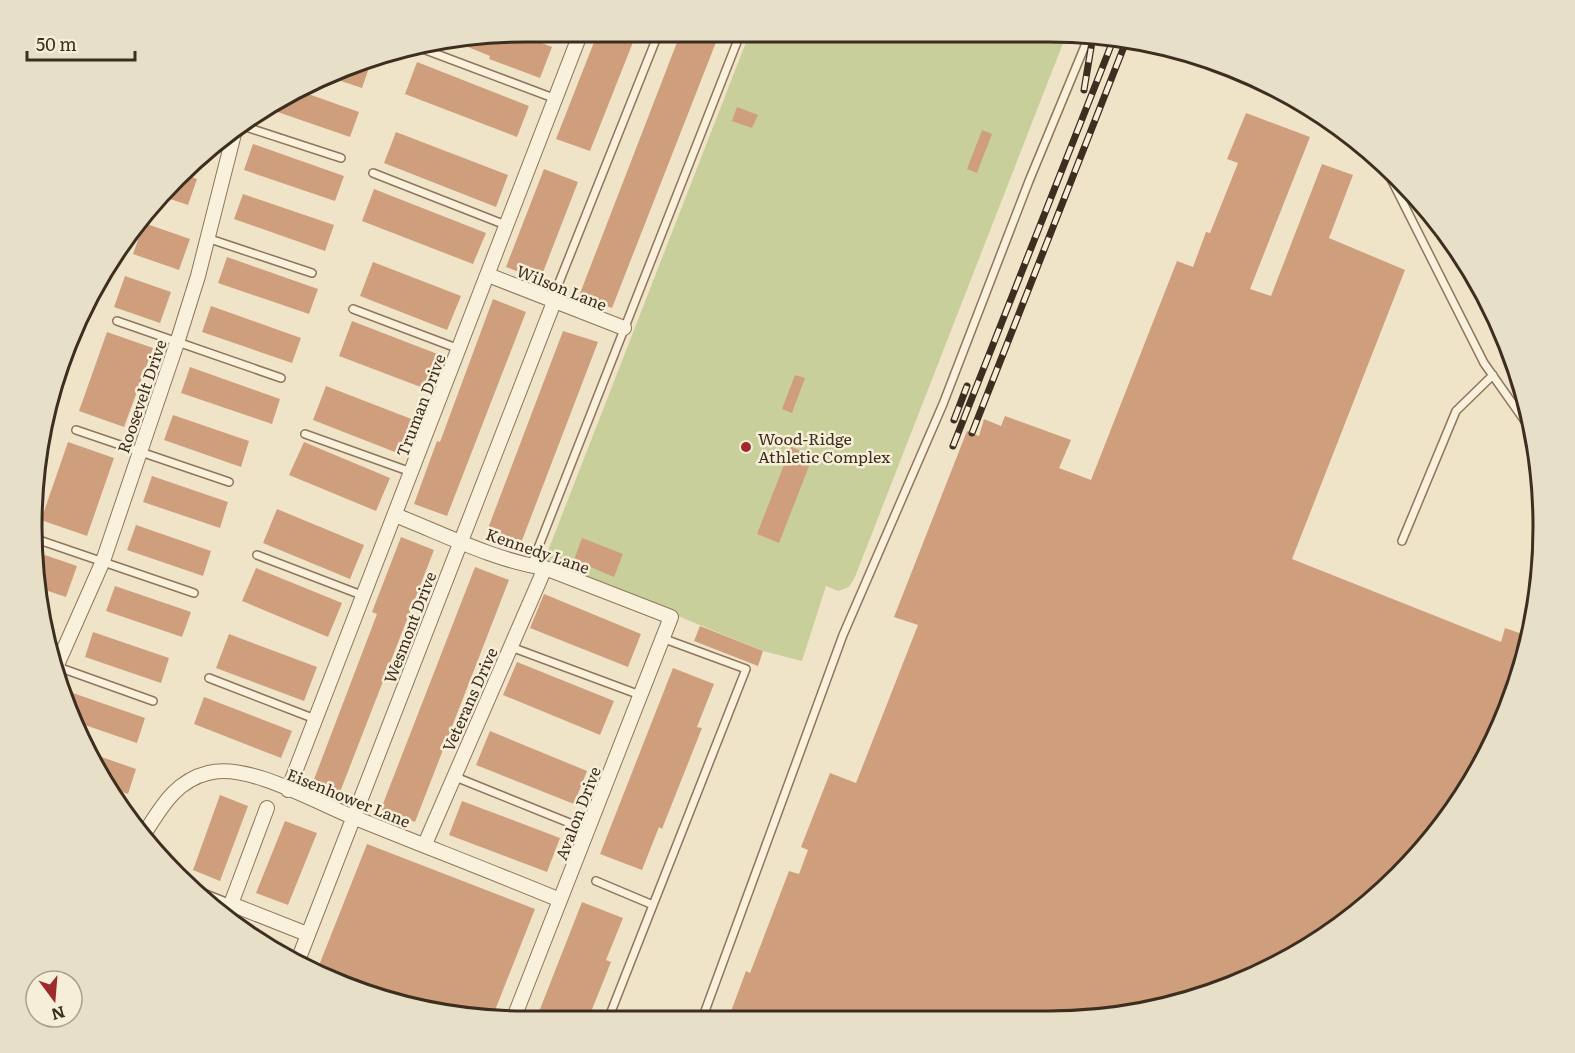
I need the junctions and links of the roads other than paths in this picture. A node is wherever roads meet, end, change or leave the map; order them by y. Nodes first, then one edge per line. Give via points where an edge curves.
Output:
1 (577, 42) edge
2 (655, 42) edge
3 (737, 42) edge
4 (1086, 44) edge
5 (430, 52) edge
6 (556, 99) junction
7 (251, 129) edge
8 (232, 142) edge
9 (341, 158) dead end
10 (374, 173) dead end
11 (1396, 190) edge
12 (508, 226) junction
13 (207, 238) junction
14 (312, 273) dead end
15 (488, 275) junction
16 (554, 303) junction
17 (352, 309) dead end
18 (117, 321) dead end
19 (624, 328) junction
20 (177, 343) junction
21 (459, 349) junction
22 (1493, 375) junction
23 (281, 378) dead end
24 (1519, 412) edge
25 (76, 429) dead end
26 (305, 434) dead end
27 (140, 452) junction
28 (411, 472) junction
29 (229, 482) dead end
30 (395, 515) junction
31 (42, 541) edge
32 (460, 541) junction
33 (1402, 541) dead end
34 (258, 555) dead end
35 (103, 561) junction
36 (538, 567) junction
37 (194, 593) dead end
38 (364, 596) junction
39 (671, 617) joint
40 (662, 638) junction
41 (511, 647) junction
42 (61, 658) edge
43 (64, 669) edge
44 (209, 678) dead end
45 (640, 695) junction
46 (153, 701) dead end
47 (315, 719) junction
48 (453, 776) junction
49 (288, 790) junction
50 (267, 808) dead end
51 (353, 817) junction
52 (148, 828) edge
53 (587, 830) junction
54 (425, 844) junction
55 (596, 880) dead end
56 (216, 898) edge
57 (560, 900) junction
58 (231, 904) junction
59 (653, 905) junction
60 (307, 934) junction
61 (300, 955) edge
62 (517, 1011) edge
63 (611, 1011) edge
64 (705, 1011) edge

1 - 6 street, Truman Drive
2 - 16 lane
3 - 19 lane
4 - 64 lane via 943,404 843,635
5 - 6 lane
6 - 12 street, Truman Drive
7 - 9 lane
8 - 13 street, Roosevelt Drive
10 - 12 lane
11 - 22 lane
12 - 15 street, Truman Drive
13 - 14 lane
13 - 20 street, Roosevelt Drive
15 - 16 street, Wilson Lane
15 - 21 street, Truman Drive
16 - 19 street, Wilson Lane
16 - 32 street, Wesmont Drive
17 - 21 lane
18 - 20 lane
19 - 36 lane
20 - 23 lane
20 - 27 street, Roosevelt Drive
21 - 28 street, Truman Drive
22 - 24 lane
22 - 33 lane via 1456,411
25 - 27 lane
26 - 28 lane
27 - 29 lane
27 - 35 street, Roosevelt Drive
28 - 30 street, Truman Drive
30 - 32 street, Kennedy Lane
30 - 38 street, Truman Drive
31 - 35 lane
32 - 36 street, Kennedy Lane
32 - 51 street, Wesmont Drive
34 - 38 lane
35 - 37 lane
35 - 42 street, Roosevelt Drive
36 - 39 street, Kennedy Lane
36 - 41 street, Veterans Drive
38 - 47 street, Truman Drive
39 - 40 street, Avalon Drive
40 - 45 street, Avalon Drive
40 - 59 lane via 746,669
41 - 45 lane
41 - 48 street, Veterans Drive
43 - 46 lane
44 - 47 lane
45 - 53 street, Avalon Drive
47 - 49 street, Truman Drive
48 - 53 lane
48 - 54 street, Veterans Drive
49 - 51 street, Eisenhower Lane
49 - 52 street, Eisenhower Lane via 235,772 208,773 181,785 167,798
50 - 58 street
51 - 54 street, Eisenhower Lane
51 - 60 street, Wesmont Drive
53 - 57 street, Avalon Drive
54 - 57 street, Eisenhower Lane
55 - 59 lane
56 - 58 lane
57 - 62 street, Avalon Drive
58 - 60 street
59 - 63 lane
60 - 61 street, Wesmont Drive

